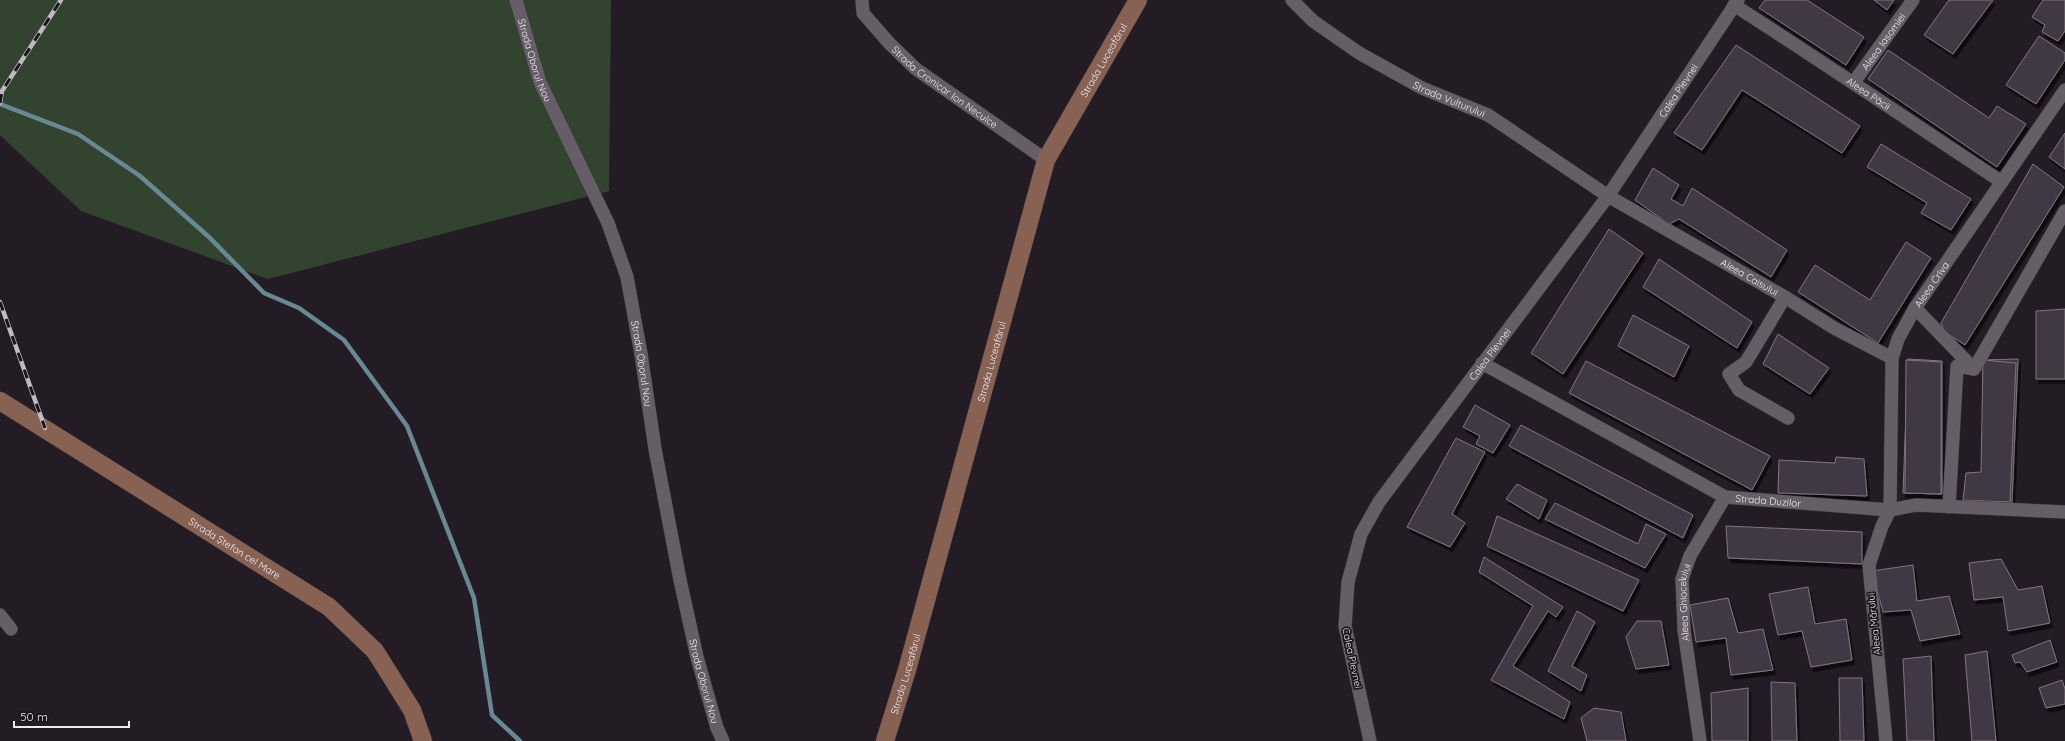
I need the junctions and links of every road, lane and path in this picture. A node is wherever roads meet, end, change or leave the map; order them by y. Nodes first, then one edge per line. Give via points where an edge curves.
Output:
1 (516, 0) edge
2 (862, 0) edge
3 (1138, 0) edge
4 (1292, 0) edge
5 (1913, 0) edge
6 (1736, 2) edge
7 (1854, 82) junction
8 (2065, 90) edge
9 (1046, 160) junction
10 (2002, 182) junction
11 (1608, 196) junction
12 (2065, 211) edge
13 (1785, 297) junction
14 (1915, 308) junction
15 (1892, 358) junction
16 (1482, 363) junction
17 (1974, 369) junction
18 (0, 401) edge
19 (1788, 418) dead end
20 (1725, 497) junction
21 (1949, 507) junction
22 (1890, 510) junction
23 (2065, 512) edge
24 (0, 615) edge
25 (11, 629) dead end
26 (423, 741) edge
27 (723, 741) edge
28 (885, 741) edge
29 (1370, 741) edge
30 (1700, 741) edge
31 (1886, 741) edge

1 - 27 street, Strada Oborul Nou via 540,82 608,223 627,277 655,449 680,580 697,657
2 - 9 street, Strada Cronicar Ion Neculce via 863,12 888,43 916,69
3 - 9 street, Strada Luceafărul
4 - 11 street, Strada Vulturului via 1313,21 1360,53 1422,88 1488,115
5 - 7 street, Aleea Iasomiei
6 - 7 street, Aleea Păcii
6 - 11 street, Calea Plevnei
7 - 10 street, Aleea Păcii
8 - 10 street, Aleea Criva
9 - 28 street, Strada Luceafărul via 909,662
10 - 14 street, Aleea Criva
11 - 13 street, Aleea Caisului
11 - 16 street, Calea Plevnei
12 - 17 street
13 - 15 street, Aleea Caisului via 1834,328
13 - 19 street via 1746,362 1728,374 1739,390
14 - 15 street, Aleea Criva via 1898,339
14 - 17 street
15 - 22 street, Aleea Criva
16 - 20 street, Strada Duzilor
16 - 29 street, Calea Plevnei via 1379,502 1361,534 1348,582 1344,626
17 - 21 street via 1957,366
18 - 26 street, Strada Ștefan cel Mare via 329,607 374,651 412,710
20 - 22 street, Strada Duzilor
20 - 30 street, Aleea Ghiocelului via 1690,556 1682,579 1684,630
21 - 22 street, Strada Duzilor via 1916,506
21 - 23 street, Strada Duzilor
22 - 31 street, Aleea Mărului via 1869,565
24 - 25 street

